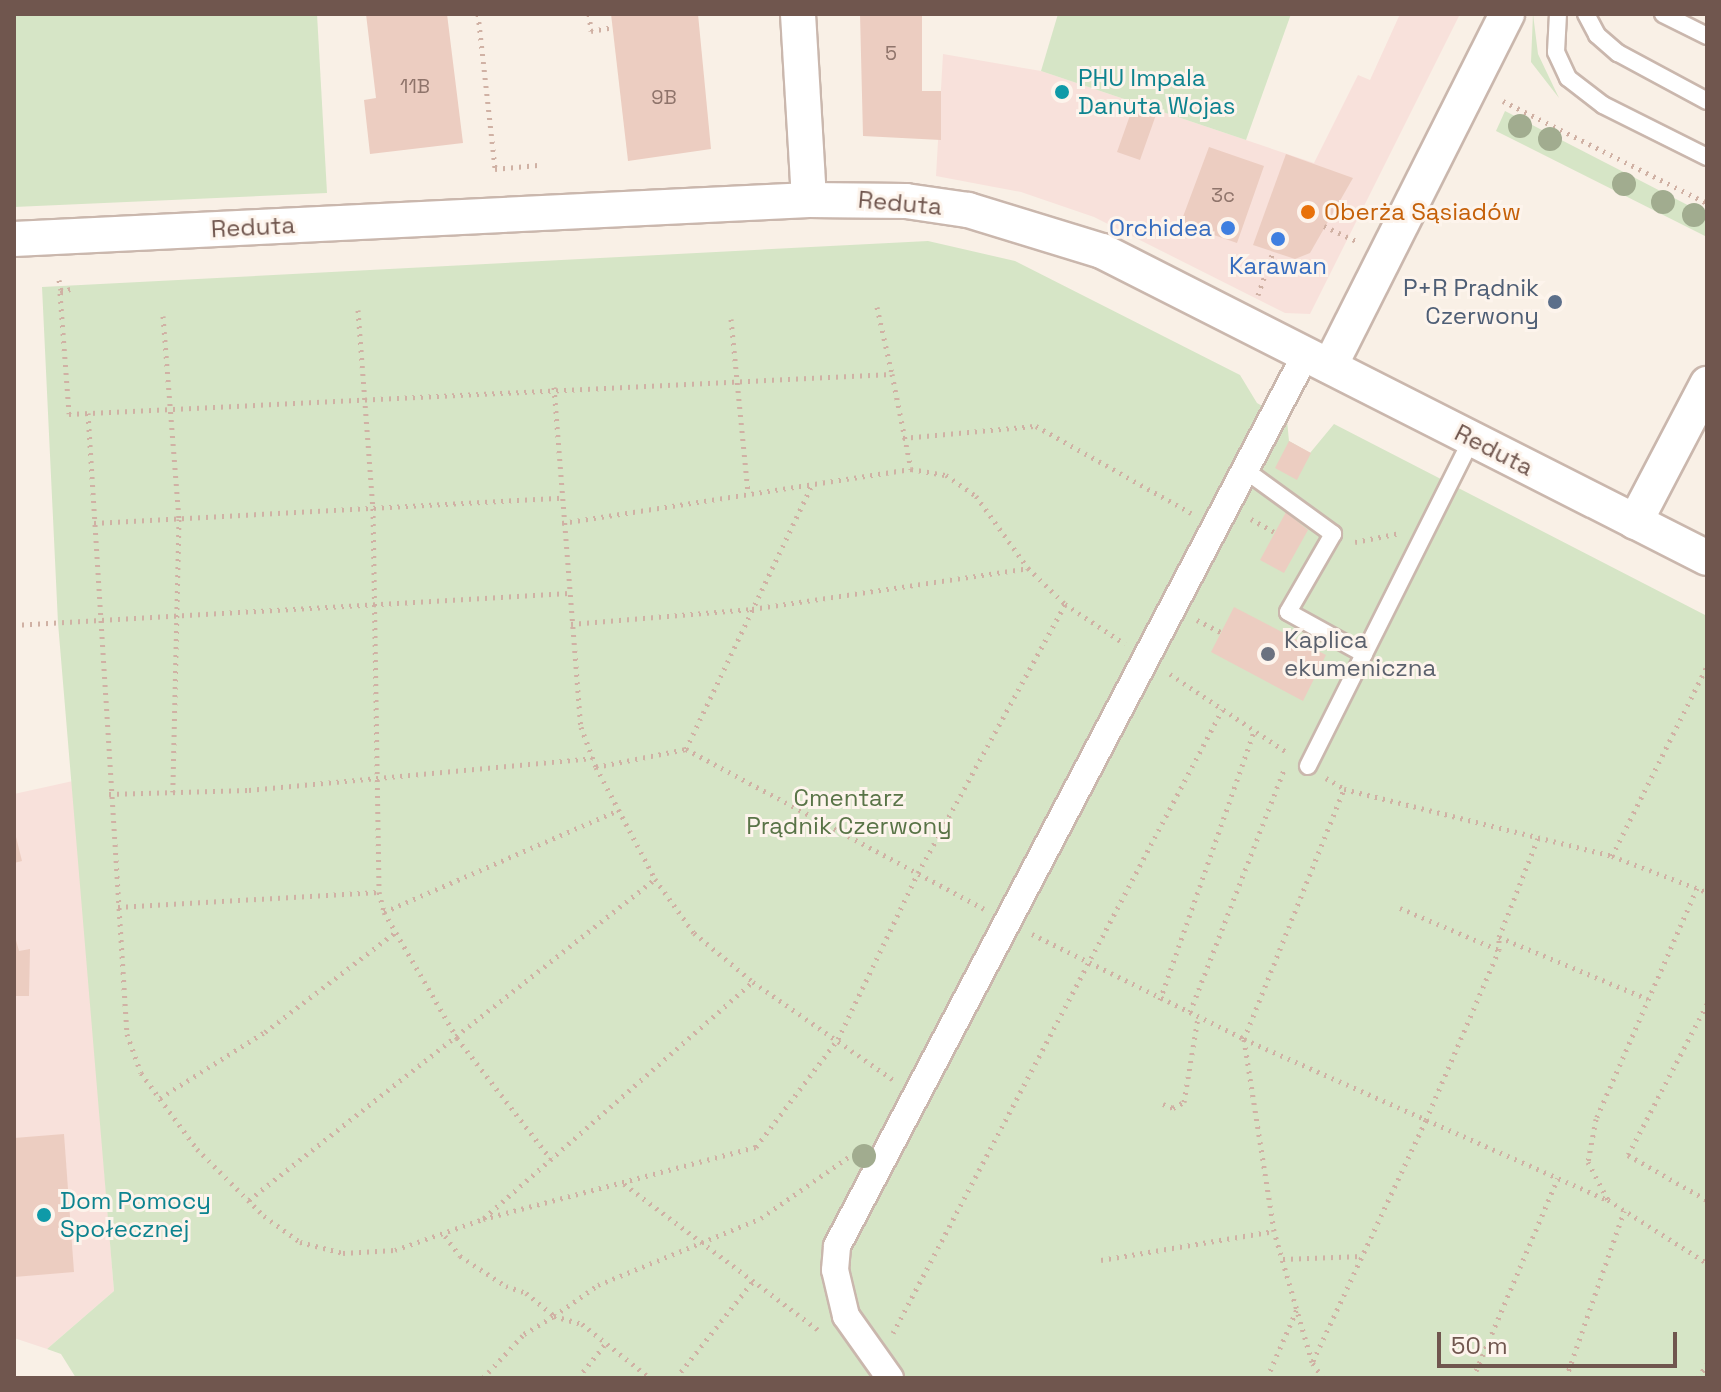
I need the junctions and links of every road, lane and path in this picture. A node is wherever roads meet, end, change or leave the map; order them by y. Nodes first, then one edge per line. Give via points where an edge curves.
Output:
1 (478, 14) edge
2 (589, 14) edge
3 (798, 14) edge
4 (1507, 14) edge
5 (1558, 14) edge
6 (1586, 14) edge
7 (1663, 14) edge
8 (613, 27) dead end
9 (1707, 36) edge
10 (1503, 101) dead end
11 (1707, 101) edge
12 (1707, 157) edge
13 (538, 165) dead end
14 (809, 200) junction
15 (1707, 203) edge
16 (1324, 226) dead end
17 (14, 239) edge
18 (1361, 243) dead end
19 (1273, 252) dead end
20 (59, 280) dead end
21 (1255, 303) dead end
22 (877, 307) dead end
23 (358, 310) dead end
24 (163, 316) dead end
25 (731, 319) dead end
26 (1318, 360) junction
27 (892, 374) junction
28 (740, 380) junction
29 (1707, 384) edge
30 (554, 387) junction
31 (366, 398) junction
32 (173, 408) junction
33 (88, 413) junction
34 (903, 438) junction
35 (1472, 439) junction
36 (911, 469) junction
37 (1245, 470) junction
38 (813, 483) junction
39 (748, 492) junction
40 (561, 498) junction
41 (373, 508) junction
42 (179, 519) junction
43 (1635, 522) junction
44 (94, 523) junction
45 (562, 523) junction
46 (1216, 527) junction
47 (1429, 527) junction
48 (1326, 546) junction
49 (1707, 558) edge
50 (1028, 568) junction
51 (569, 593) junction
52 (372, 604) junction
53 (1065, 604) junction
54 (752, 609) junction
55 (180, 614) junction
56 (17, 616) dead end
57 (100, 619) junction
58 (571, 624) junction
59 (16, 625) edge
60 (1364, 654) junction
61 (1147, 659) junction
62 (1707, 666) edge
63 (1222, 710) junction
64 (1254, 731) junction
65 (686, 749) junction
66 (1290, 754) junction
67 (593, 758) junction
68 (1308, 766) joint
69 (596, 767) junction
70 (379, 779) junction
71 (173, 792) junction
72 (109, 794) junction
73 (619, 810) junction
74 (1538, 838) junction
75 (1612, 856) junction
76 (918, 873) junction
77 (655, 879) junction
78 (1697, 888) junction
79 (379, 892) junction
80 (1707, 892) edge
81 (118, 907) junction
82 (1400, 908) dead end
83 (384, 912) junction
84 (1006, 921) junction
85 (396, 932) junction
86 (1499, 937) junction
87 (1499, 950) junction
88 (1091, 963) junction
89 (753, 982) junction
90 (1648, 999) junction
91 (1160, 1000) junction
92 (1707, 1004) edge
93 (1190, 1012) junction
94 (1198, 1017) junction
95 (457, 1038) junction
96 (838, 1039) junction
97 (1244, 1039) junction
98 (913, 1095) junction
99 (160, 1098) junction
100 (1163, 1104) dead end
101 (1426, 1120) junction
102 (853, 1153) dead end
103 (551, 1159) junction
104 (1558, 1178) junction
105 (623, 1183) junction
106 (249, 1200) junction
107 (1608, 1200) junction
108 (1707, 1200) edge
109 (1624, 1211) junction
110 (483, 1219) junction
111 (1274, 1231) junction
112 (445, 1236) junction
113 (706, 1241) junction
114 (1362, 1256) junction
115 (1283, 1259) junction
116 (1101, 1260) dead end
117 (1707, 1263) edge
118 (754, 1280) junction
119 (1297, 1309) junction
120 (554, 1316) junction
121 (828, 1337) dead end
122 (606, 1343) junction
123 (1312, 1362) junction
124 (1707, 1364) edge
125 (884, 1370) edge
126 (483, 1378) edge
127 (578, 1378) edge
128 (650, 1378) edge
129 (676, 1378) edge
130 (1267, 1378) edge
131 (1323, 1378) edge
132 (1473, 1378) edge
133 (1566, 1378) edge
134 (1698, 1378) edge

1 - 13 path via 495,169
2 - 8 path via 591,31
3 - 14 street
4 - 26 street
5 - 12 lane via 1556,52 1568,78 1603,105
6 - 11 lane via 1597,35 1618,53
7 - 9 lane
10 - 15 path
14 - 17 street, Reduta
14 - 26 street, Reduta via 940,205 1052,232
16 - 18 path
19 - 21 path
20 - 33 path via 61,290 71,293 60,293 69,414
22 - 27 path
23 - 31 path
24 - 32 path
25 - 28 path
26 - 35 street, Reduta
26 - 37 street
27 - 28 path
27 - 34 path
28 - 30 path
28 - 39 path
29 - 43 street
30 - 31 path
30 - 40 path
31 - 32 path
31 - 41 path
32 - 33 path
32 - 42 path
33 - 44 path
34 - 36 path
34 - 46 path via 1036,426
35 - 43 street, Reduta
35 - 47 lane
36 - 38 path
36 - 50 path via 946,475 976,496
37 - 46 street
37 - 48 lane via 1333,534
38 - 39 path
38 - 54 path
39 - 45 path
40 - 41 path
40 - 45 path
41 - 42 path
41 - 52 path
42 - 44 path
42 - 55 path
43 - 49 street, Reduta
44 - 57 path
45 - 51 path
46 - 61 street
47 - 48 path
47 - 60 lane
48 - 60 lane via 1288,612
50 - 53 path
50 - 54 path
51 - 52 path
51 - 58 path
52 - 55 path
52 - 70 path
53 - 61 path
53 - 76 path
54 - 58 path
54 - 65 path
55 - 57 path
55 - 71 path
56 - 59 path
57 - 59 path
57 - 72 path
58 - 67 path via 581,727
60 - 68 lane
61 - 63 path
61 - 84 street
62 - 75 path
63 - 64 path
63 - 88 path
64 - 66 path
64 - 91 path
65 - 69 path
65 - 76 path
66 - 68 path
66 - 93 path
67 - 69 path
67 - 70 path
69 - 73 path
70 - 71 path
70 - 79 path
71 - 72 path
72 - 81 path
73 - 77 path
73 - 83 path
74 - 75 path
74 - 86 path
74 - 97 path via 1344,789
75 - 78 path
76 - 84 path
76 - 96 path
77 - 89 path via 694,933
77 - 95 path
78 - 80 path
78 - 90 path
79 - 81 path
79 - 83 path
81 - 99 path via 127,1034 141,1073
82 - 87 path
83 - 85 path
84 - 88 path
84 - 98 street
85 - 95 path
85 - 99 path via 265,1032
86 - 87 path
86 - 90 path
87 - 101 path
88 - 91 path
88 - 125 path
89 - 96 path
89 - 103 path
90 - 107 path via 1596,1119 1588,1162
91 - 93 path
92 - 108 path via 1628,1155
93 - 94 path
94 - 97 path
94 - 100 path via 1184,1102 1180,1108
95 - 103 path
95 - 106 path
96 - 98 path
96 - 105 path via 756,1147
97 - 101 path
97 - 111 path
98 - 125 street via 837,1246 837,1291 854,1332
99 - 106 path via 197,1149
101 - 104 path
101 - 114 path
102 - 113 path via 802,1193
103 - 110 path
104 - 107 path
104 - 132 path
105 - 110 path
105 - 113 path
106 - 112 path via 300,1242 343,1253 395,1250
107 - 109 path
109 - 117 path
109 - 133 path
110 - 112 path
111 - 115 path
111 - 116 path
112 - 120 path via 460,1256 526,1293
113 - 118 path
113 - 120 path via 598,1285
114 - 115 path
114 - 123 path
115 - 119 path
118 - 121 path
118 - 129 path
119 - 123 path
119 - 130 path
120 - 122 path via 582,1324
120 - 126 path via 524,1334
122 - 127 path
122 - 128 path
123 - 131 path
124 - 134 path

